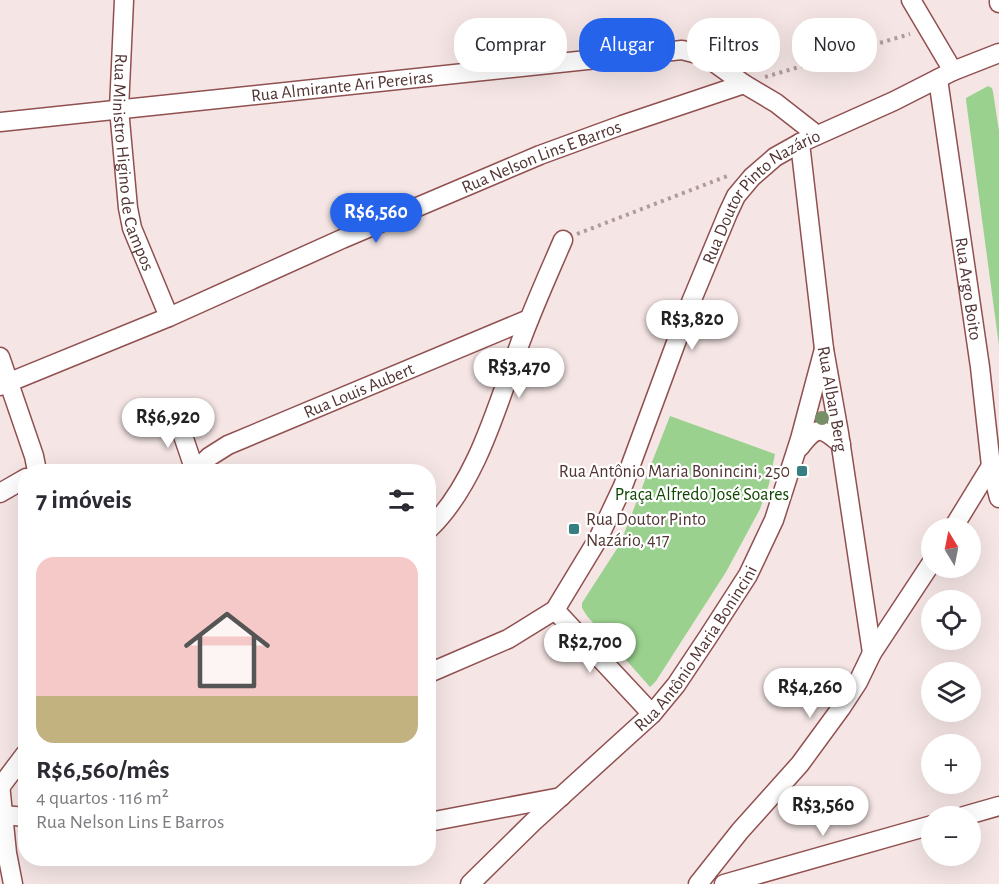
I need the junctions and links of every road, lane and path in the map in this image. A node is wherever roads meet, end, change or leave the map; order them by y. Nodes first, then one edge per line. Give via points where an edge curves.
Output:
1 (124, 0) edge
2 (910, 0) edge
3 (928, 28) junction
4 (999, 53) edge
5 (946, 75) junction
6 (744, 84) junction
7 (119, 109) junction
8 (0, 122) edge
9 (808, 139) junction
10 (733, 173) dead end
11 (563, 240) joint
12 (169, 317) junction
13 (529, 319) junction
14 (824, 349) junction
15 (0, 357) edge
16 (4, 384) edge
17 (176, 415) dead end
18 (840, 444) junction
19 (797, 450) junction
20 (34, 464) edge
21 (193, 464) edge
22 (202, 464) edge
23 (991, 466) junction
24 (18, 483) edge
25 (0, 493) edge
26 (999, 498) edge
27 (959, 518) edge
28 (436, 519) edge
29 (921, 578) edge
30 (555, 610) junction
31 (872, 653) junction
32 (436, 669) edge
33 (651, 714) junction
34 (18, 763) edge
35 (0, 785) edge
36 (561, 797) junction
37 (999, 806) edge
38 (981, 811) edge
39 (3, 815) junction
40 (18, 816) edge
41 (436, 821) edge
42 (921, 828) edge
43 (13, 884) edge
44 (470, 884) edge
45 (698, 884) edge
46 (724, 884) edge

1 - 7 street, Rua Ministro Higino de Campos
2 - 3 street
3 - 5 street
3 - 6 path
4 - 5 street, Rua Doutor Pinto Nazário
5 - 9 street, Rua Doutor Pinto Nazário
5 - 23 street, Rua Argo Boito
6 - 7 street, Rua Almirante Ari Pereiras via 705,56 682,50
6 - 9 street, Rua Almirante Ari Pereiras via 776,103
6 - 12 street, Rua Nelson Lins E Barros via 540,155
7 - 8 street, Rua Almirante Ari Pereiras
7 - 12 street, Rua Ministro Higino de Campos via 132,228
9 - 14 street, Rua Alban Berg
9 - 30 street, Rua Doutor Pinto Nazário via 775,157 736,196 691,302 623,486 598,539
10 - 11 path
11 - 13 street
12 - 16 street, Rua Nelson Lins E Barros
13 - 22 street, Rua Louis Aubert via 228,445
13 - 28 street via 470,471
14 - 18 street, Rua Alban Berg
14 - 19 street, Rua Antônio Maria Bonincini
15 - 16 street
16 - 20 street
17 - 21 street
18 - 19 street via 825,431 817,430
18 - 31 street, Rua Alban Berg
19 - 33 street, Rua Antônio Maria Bonincini via 774,520 748,575 676,685
23 - 26 street, Rua Argo Boito
23 - 27 street
24 - 25 street
29 - 31 street
30 - 32 street, Rua Doutor Pinto Nazário via 507,639
30 - 33 street
31 - 45 street via 858,682 800,764
33 - 36 street, Rua Antônio Maria Bonincini
34 - 35 street
35 - 39 street
36 - 41 street
36 - 44 street, Rua Antônio Maria Bonincini
37 - 38 street
39 - 40 street
39 - 43 street
42 - 46 street

